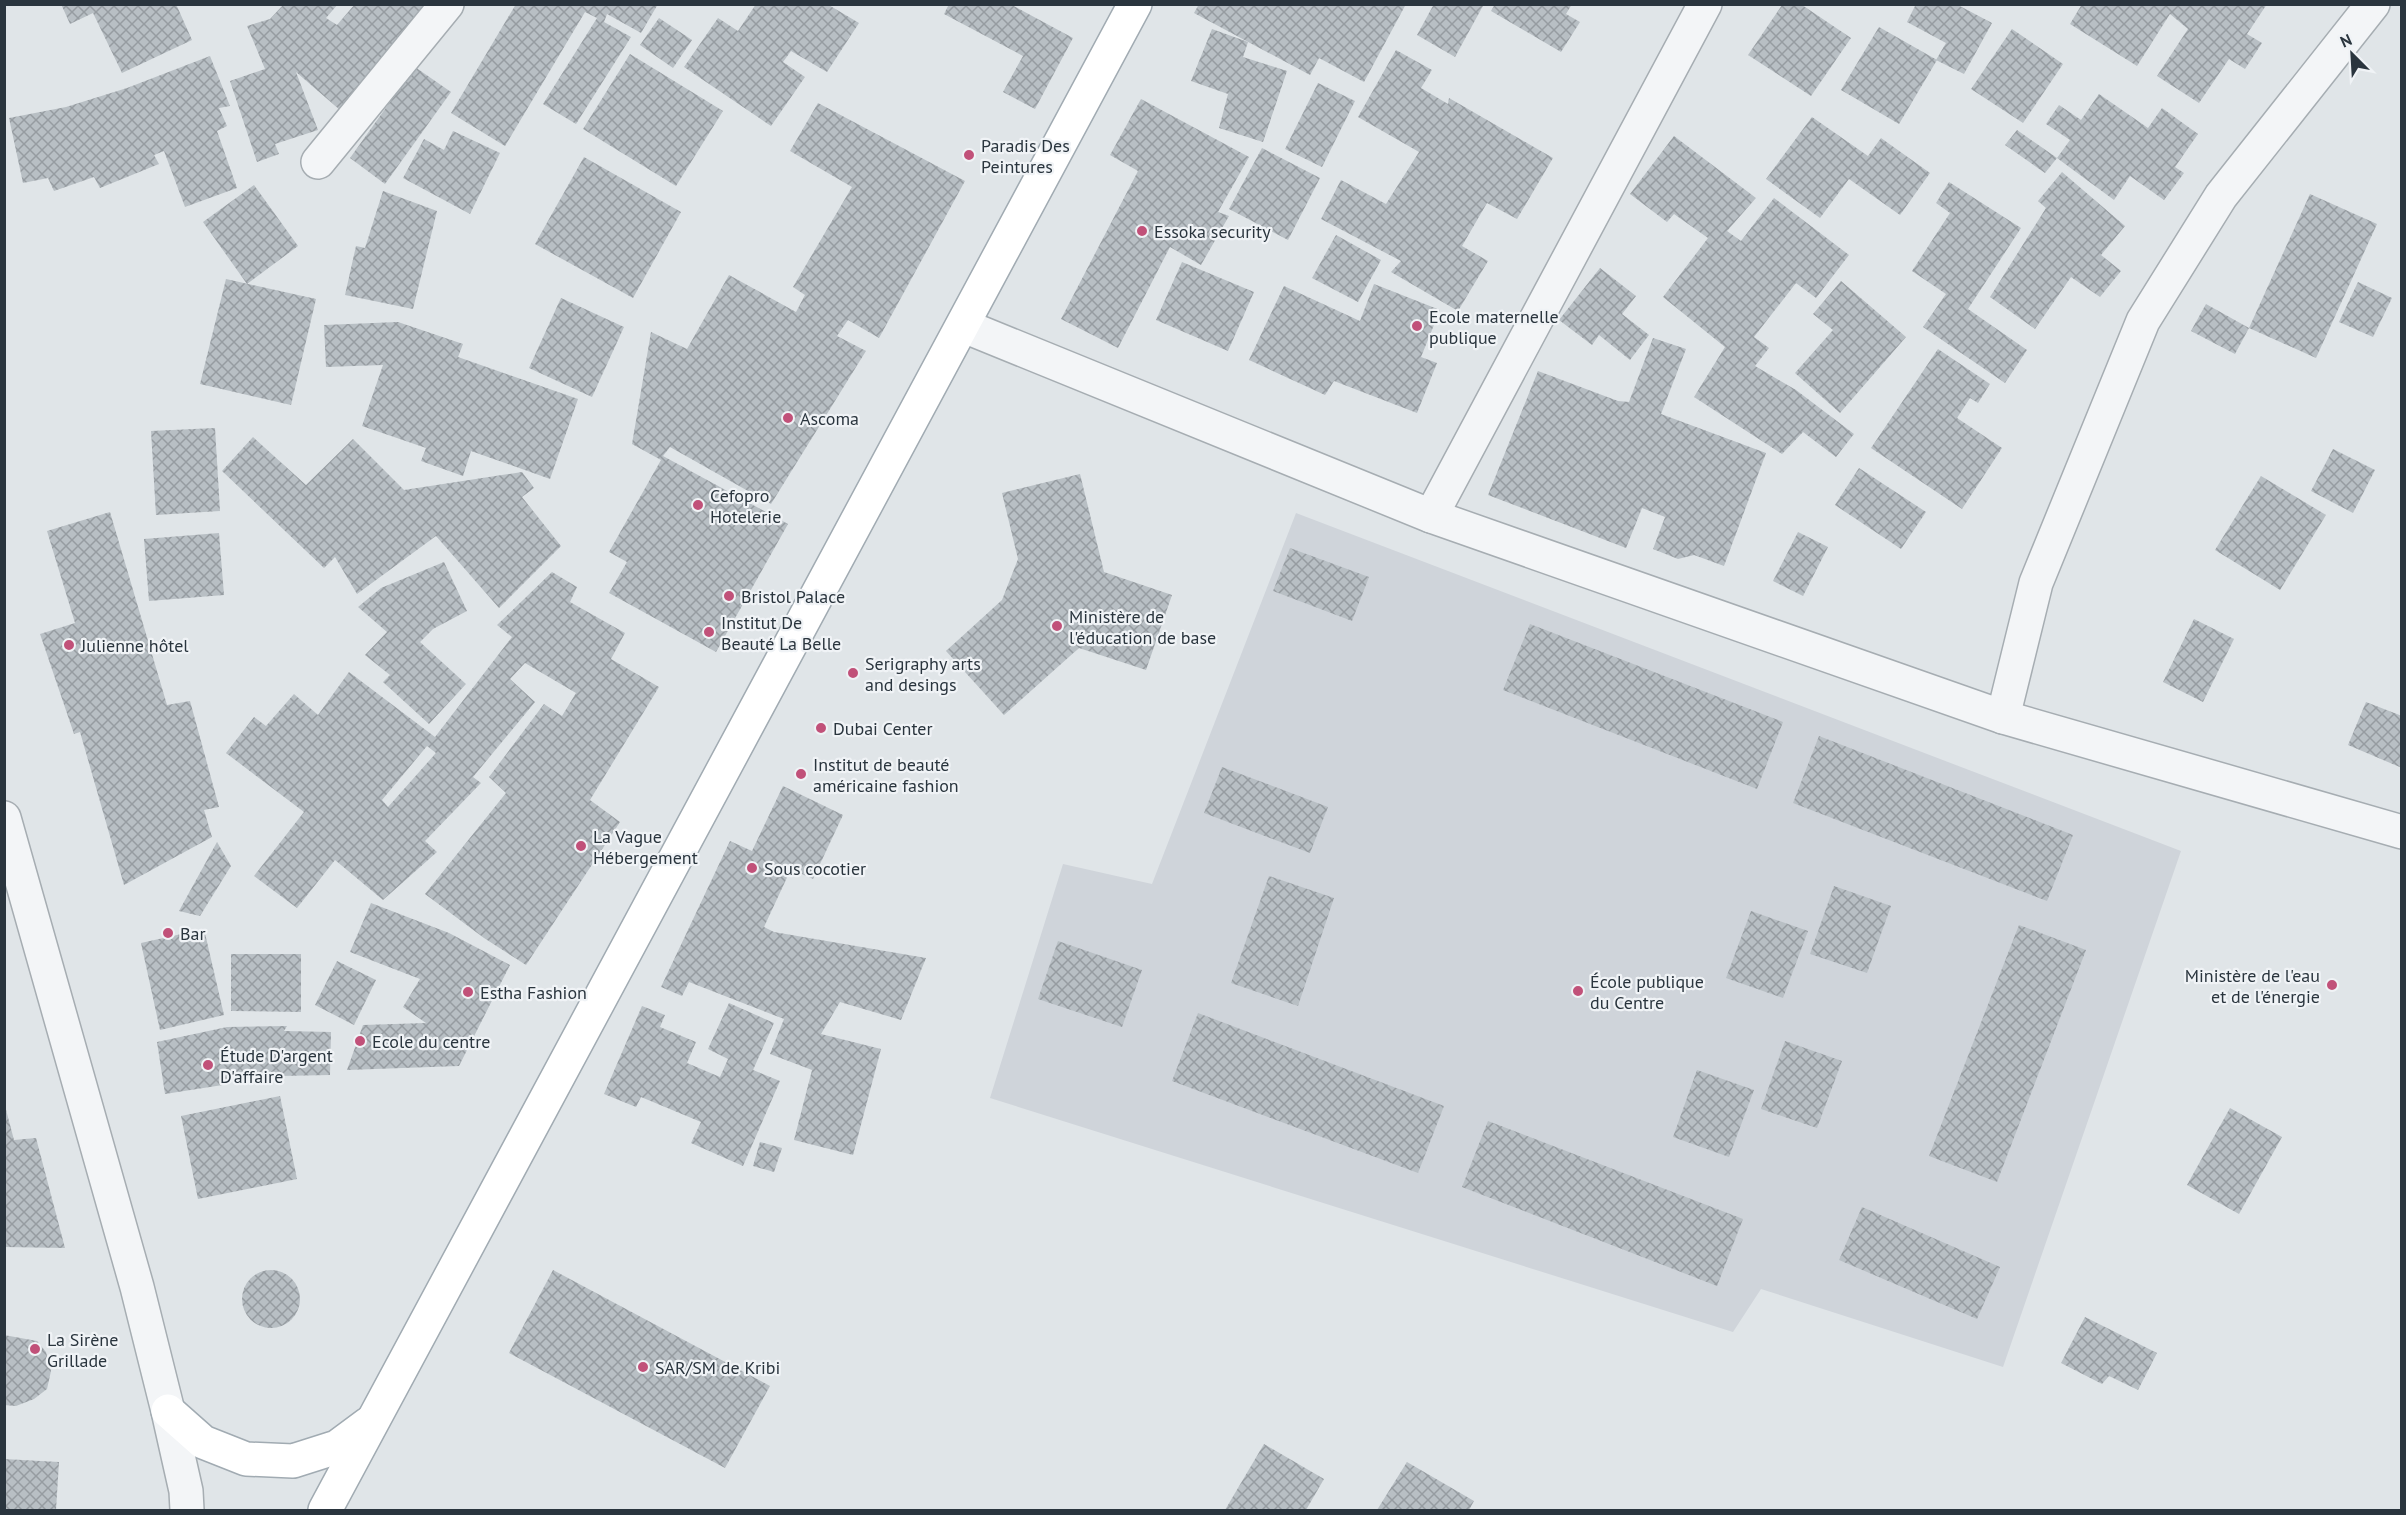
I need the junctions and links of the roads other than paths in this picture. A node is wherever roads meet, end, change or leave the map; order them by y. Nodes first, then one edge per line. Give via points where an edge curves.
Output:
1 (447, 4) edge
2 (1136, 4) edge
3 (1705, 4) edge
4 (2373, 4) edge
5 (318, 162) dead end
6 (964, 326) junction
7 (1431, 516) junction
8 (2003, 717) junction
9 (4, 818) edge
10 (2402, 832) edge
11 (168, 1411) junction
12 (374, 1419) junction
13 (187, 1510) edge
14 (325, 1510) edge

1 - 5 street
2 - 6 main road
3 - 7 street
4 - 8 street via 2221,196 2144,321 2036,583
6 - 7 street
6 - 12 main road
7 - 8 street
8 - 10 street
9 - 11 street
11 - 12 main road via 203,1442 246,1459 293,1461 337,1447
11 - 13 street
12 - 14 main road

